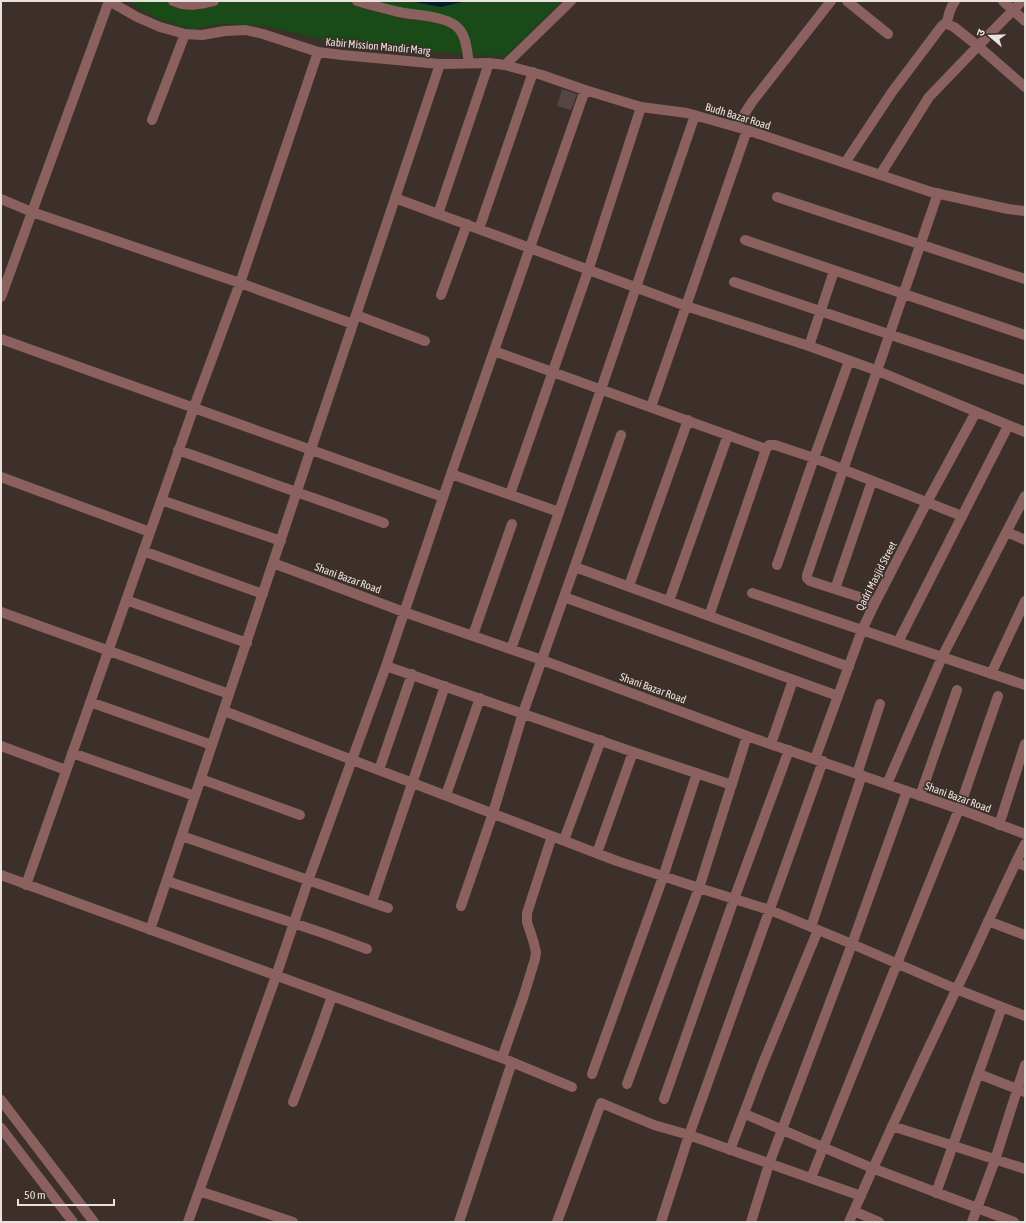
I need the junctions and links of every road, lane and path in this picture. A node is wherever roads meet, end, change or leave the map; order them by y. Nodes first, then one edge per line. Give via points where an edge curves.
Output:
1 (109, 1) edge
2 (173, 1) edge
3 (214, 1) edge
4 (357, 1) edge
5 (571, 1) edge
6 (831, 1) edge
7 (847, 1) edge
8 (955, 1) edge
9 (1003, 1) edge
10 (1022, 1) edge
11 (1013, 10) junction
12 (1025, 21) edge
13 (947, 24) junction
14 (185, 34) junction
15 (888, 34) dead end
16 (978, 46) junction
17 (318, 52) junction
18 (469, 63) junction
19 (489, 63) junction
20 (440, 64) junction
21 (505, 65) junction
22 (533, 72) junction
23 (1025, 87) edge
24 (585, 90) junction
25 (641, 107) junction
26 (695, 115) junction
27 (152, 120) dead end
28 (736, 127) junction
29 (747, 130) junction
30 (846, 163) junction
31 (880, 175) junction
32 (938, 194) junction
33 (777, 197) dead end
34 (395, 198) junction
35 (1, 199) edge
36 (1025, 211) edge
37 (32, 212) junction
38 (438, 214) junction
39 (467, 224) junction
40 (479, 229) junction
41 (745, 240) dead end
42 (920, 244) junction
43 (530, 249) junction
44 (588, 271) junction
45 (834, 271) junction
46 (1025, 279) edge
47 (734, 282) dead end
48 (240, 283) junction
49 (636, 287) junction
50 (903, 293) junction
51 (441, 295) dead end
52 (1, 297) edge
53 (686, 306) junction
54 (821, 311) junction
55 (355, 320) junction
56 (889, 335) junction
57 (1025, 335) edge
58 (1, 339) edge
59 (425, 341) dead end
60 (809, 346) junction
61 (494, 351) junction
62 (849, 360) junction
63 (878, 371) junction
64 (552, 372) junction
65 (1025, 380) edge
66 (601, 389) junction
67 (194, 407) junction
68 (651, 407) junction
69 (976, 412) junction
70 (688, 420) junction
71 (1008, 426) junction
72 (1025, 432) edge
73 (621, 435) dead end
74 (728, 435) junction
75 (311, 449) junction
76 (766, 449) junction
77 (178, 450) junction
78 (814, 458) junction
79 (843, 469) junction
80 (450, 474) junction
81 (1, 477) edge
82 (872, 481) junction
83 (297, 492) junction
84 (510, 494) junction
85 (1025, 496) edge
86 (443, 497) junction
87 (161, 500) junction
88 (927, 502) junction
89 (559, 512) junction
90 (962, 516) junction
91 (384, 523) dead end
92 (512, 524) dead end
93 (150, 532) junction
94 (1007, 532) junction
95 (1025, 540) edge
96 (281, 541) junction
97 (143, 551) junction
98 (273, 563) junction
99 (777, 565) dead end
100 (575, 567) junction
101 (629, 586) junction
102 (835, 589) junction
103 (752, 593) dead end
104 (263, 594) junction
105 (564, 597) junction
106 (126, 600) junction
107 (669, 601) junction
108 (1025, 601) edge
109 (875, 602) junction
110 (1, 612) edge
111 (404, 612) junction
112 (709, 616) junction
113 (862, 630) junction
114 (473, 635) junction
115 (898, 642) junction
116 (247, 643) junction
117 (511, 649) junction
118 (108, 650) junction
119 (942, 657) junction
120 (542, 660) junction
121 (386, 666) junction
122 (849, 667) junction
123 (412, 674) junction
124 (991, 674) junction
125 (793, 680) junction
126 (1024, 681) edge
127 (445, 686) junction
128 (957, 690) dead end
129 (229, 694) junction
130 (838, 696) junction
131 (998, 696) dead end
132 (480, 698) junction
133 (90, 702) junction
134 (880, 704) dead end
135 (224, 710) junction
136 (523, 713) junction
137 (747, 736) junction
138 (601, 740) junction
139 (771, 744) junction
140 (1025, 744) edge
141 (212, 745) junction
142 (1, 746) edge
143 (789, 750) junction
144 (633, 752) junction
145 (72, 753) junction
146 (352, 760) junction
147 (819, 760) junction
148 (66, 770) junction
149 (379, 770) junction
150 (697, 773) junction
151 (860, 775) junction
152 (201, 779) junction
153 (412, 782) junction
154 (886, 784) junction
155 (732, 785) junction
156 (907, 791) junction
157 (446, 795) junction
158 (195, 796) junction
159 (920, 796) junction
160 (959, 809) junction
161 (493, 813) junction
162 (300, 815) dead end
163 (1000, 825) junction
164 (1025, 834) edge
165 (182, 836) junction
166 (552, 836) junction
167 (564, 840) junction
168 (1025, 844) edge
169 (598, 853) junction
170 (1020, 864) edge
171 (1, 876) edge
172 (663, 876) junction
173 (167, 881) junction
174 (308, 881) junction
175 (26, 885) junction
176 (699, 888) junction
177 (734, 899) junction
178 (372, 902) junction
179 (461, 906) dead end
180 (388, 908) dead end
181 (770, 910) junction
182 (988, 922) junction
183 (294, 924) junction
184 (814, 929) junction
185 (150, 930) junction
186 (1025, 935) edge
187 (852, 944) junction
188 (367, 950) dead end
189 (896, 964) junction
190 (276, 976) junction
191 (956, 989) junction
192 (332, 996) junction
193 (1002, 1007) junction
194 (1025, 1016) edge
195 (502, 1058) junction
196 (512, 1062) junction
197 (1025, 1065) edge
198 (592, 1074) dead end
199 (979, 1074) junction
200 (627, 1084) dead end
201 (572, 1087) dead end
202 (1021, 1090) edge
203 (664, 1099) dead end
204 (1, 1100) edge
205 (293, 1102) dead end
206 (745, 1114) junction
207 (892, 1126) junction
208 (1, 1128) edge
209 (782, 1130) junction
210 (689, 1135) junction
211 (952, 1146) junction
212 (822, 1147) junction
213 (730, 1150) junction
214 (995, 1160) junction
215 (769, 1164) junction
216 (872, 1168) junction
217 (1025, 1169) edge
218 (811, 1178) junction
219 (199, 1191) junction
220 (936, 1192) junction
221 (861, 1196) junction
222 (978, 1208) junction
223 (854, 1211) junction
224 (73, 1222) edge
225 (94, 1222) edge
226 (188, 1222) edge
227 (293, 1222) edge
228 (459, 1222) edge
229 (557, 1222) edge
230 (661, 1222) edge
231 (751, 1222) edge
232 (849, 1222) edge
233 (880, 1222) edge
234 (972, 1222) edge
235 (1014, 1222) edge

1 - 14 street, Kabir Mission Mandir Marg via 160,27
1 - 37 street
2 - 3 street via 192,6
4 - 18 street via 400,13 446,20 460,29
5 - 21 street
6 - 28 street via 752,102
7 - 15 street
8 - 13 street via 948,13
9 - 11 street
10 - 11 street
11 - 12 street
11 - 16 street
13 - 16 street via 954,26
13 - 30 street via 941,27 892,92
14 - 17 street, Kabir Mission Mandir Marg via 202,35 246,30
14 - 27 street
16 - 23 street
16 - 31 street via 929,96
17 - 20 street, Kabir Mission Mandir Marg
17 - 48 street
18 - 19 street, Budh Bazar Road
18 - 20 street, Budh Bazar Road
19 - 21 street, Budh Bazar Road
19 - 38 street
20 - 34 street
21 - 22 street, Budh Bazar Road
22 - 24 street, Budh Bazar Road
22 - 40 street
24 - 25 street, Budh Bazar Road
24 - 43 street
25 - 26 street, Budh Bazar Road
25 - 44 street
26 - 28 street, Budh Bazar Road
26 - 49 street
28 - 29 street, Budh Bazar Road
29 - 30 street, Budh Bazar Road
29 - 53 street
30 - 31 street, Budh Bazar Road
31 - 32 street, Budh Bazar Road
32 - 36 street, Budh Bazar Road
32 - 42 street
33 - 42 street
34 - 38 street
34 - 55 street
35 - 37 street
37 - 48 street
37 - 52 street
38 - 39 street
39 - 40 street
39 - 51 street
40 - 43 street
41 - 45 street
42 - 46 street
42 - 50 street
43 - 44 street
43 - 61 street
44 - 49 street
44 - 64 street
45 - 50 street
45 - 54 street
47 - 54 street
48 - 55 street
48 - 67 street
49 - 53 street
49 - 66 street
50 - 56 street
50 - 57 street
53 - 60 street
53 - 68 street
54 - 56 street
54 - 60 street
55 - 59 street
55 - 75 street
56 - 63 street
56 - 65 street
58 - 67 street
60 - 62 street
61 - 64 street
61 - 80 street
62 - 63 street
62 - 78 street
63 - 69 street
63 - 79 street
64 - 66 street
64 - 84 street
66 - 68 street
66 - 89 street
67 - 75 street
67 - 77 street
68 - 70 street
69 - 71 street
69 - 88 street, Qadri Masjid Street
70 - 74 street
70 - 101 street
71 - 72 street
71 - 90 street
73 - 100 street
74 - 76 street
74 - 107 street
75 - 83 street
75 - 86 street
76 - 78 street via 769,445 775,445
76 - 112 street
77 - 83 street
77 - 87 street
78 - 79 street
78 - 99 street
79 - 82 street
79 - 102 street via 807,578
80 - 84 street
80 - 86 street
81 - 93 street
82 - 88 street
82 - 102 street
83 - 91 street
83 - 96 street
84 - 89 street
85 - 94 street
86 - 111 street
87 - 93 street
87 - 96 street
88 - 90 street
88 - 109 street, Qadri Masjid Street
89 - 117 street
90 - 115 street
92 - 114 street
93 - 97 street
94 - 95 street
94 - 119 street
96 - 98 street
97 - 104 street
97 - 106 street
98 - 104 street
98 - 111 street, Shani Bazar Road
100 - 101 street
100 - 105 street
101 - 107 street
102 - 109 street
103 - 113 street
104 - 116 street
105 - 120 street
105 - 125 street
106 - 116 street
106 - 118 street
107 - 112 street
108 - 124 street
109 - 113 street, Qadri Masjid Street
110 - 118 street
111 - 114 street, Shani Bazar Road
111 - 121 street
112 - 122 street
113 - 115 street
113 - 122 street, Qadri Masjid Street
114 - 117 street, Shani Bazar Road
115 - 119 street
116 - 129 street
117 - 120 street, Shani Bazar Road
118 - 129 street
118 - 133 street
119 - 124 street
119 - 154 street
120 - 136 street
120 - 137 street, Shani Bazar Road
121 - 123 street
121 - 146 street
122 - 130 street, Qadri Masjid Street
123 - 127 street
123 - 149 street
124 - 126 street
125 - 130 street
125 - 139 street
127 - 132 street
127 - 153 street
128 - 159 street
129 - 135 street
130 - 147 street, Qadri Masjid Street
131 - 160 street
132 - 136 street
132 - 157 street
133 - 141 street
133 - 145 street
134 - 151 street
135 - 141 street
135 - 146 street
136 - 138 street
136 - 161 street
137 - 139 street, Shani Bazar Road
137 - 155 street
138 - 144 street
138 - 167 street
139 - 143 street, Shani Bazar Road
140 - 163 street
141 - 152 street
142 - 148 street
143 - 147 street, Shani Bazar Road
143 - 177 street
144 - 150 street
144 - 169 street
145 - 148 street
145 - 158 street
146 - 149 street
146 - 174 street
147 - 151 street, Shani Bazar Road
147 - 181 street, Qadri Masjid Street
148 - 175 street
149 - 153 street
150 - 155 street
150 - 172 street
151 - 154 street, Shani Bazar Road
151 - 184 street
152 - 158 street
152 - 162 street
153 - 157 street
153 - 178 street
154 - 156 street, Shani Bazar Road
155 - 176 street
156 - 159 street, Shani Bazar Road
156 - 187 street
157 - 161 street
158 - 165 street
159 - 160 street, Shani Bazar Road
160 - 163 street, Shani Bazar Road
160 - 189 street
161 - 166 street
161 - 179 street
163 - 164 street, Shani Bazar Road
165 - 173 street
165 - 174 street
166 - 167 street
166 - 195 street via 527,913 527,922 534,940 535,959
167 - 169 street
168 - 170 street
169 - 172 street
170 - 182 street
171 - 175 street
172 - 176 street
172 - 198 street
173 - 183 street
173 - 185 street
174 - 178 street
174 - 183 street
175 - 185 street
176 - 177 street
176 - 200 street
177 - 181 street
177 - 203 street
178 - 180 street
181 - 184 street
181 - 210 street, Qadri Masjid Street
182 - 186 street
182 - 191 street
183 - 188 street
183 - 190 street
184 - 187 street
184 - 206 street
185 - 190 street
187 - 189 street
187 - 209 street
189 - 191 street
189 - 212 street
190 - 192 street
190 - 219 street
191 - 193 street
191 - 207 street
192 - 195 street
192 - 205 street
193 - 194 street
193 - 199 street
195 - 196 street
196 - 201 street
196 - 228 street
197 - 202 street
199 - 202 street
199 - 211 street
202 - 214 street
204 - 225 street
206 - 209 street
206 - 213 street
207 - 211 street
207 - 216 street
208 - 224 street
209 - 212 street
209 - 215 street
210 - 213 street
210 - 229 street via 654,1125 601,1103
210 - 230 street, Qadri Masjid Street
211 - 214 street
211 - 220 street
212 - 216 street
212 - 218 street
213 - 215 street
214 - 217 street
214 - 222 street
215 - 218 street
215 - 231 street
216 - 220 street
216 - 221 street
218 - 221 street
219 - 226 street
219 - 227 street
220 - 222 street
221 - 223 street
222 - 234 street
222 - 235 street
223 - 232 street
223 - 233 street

